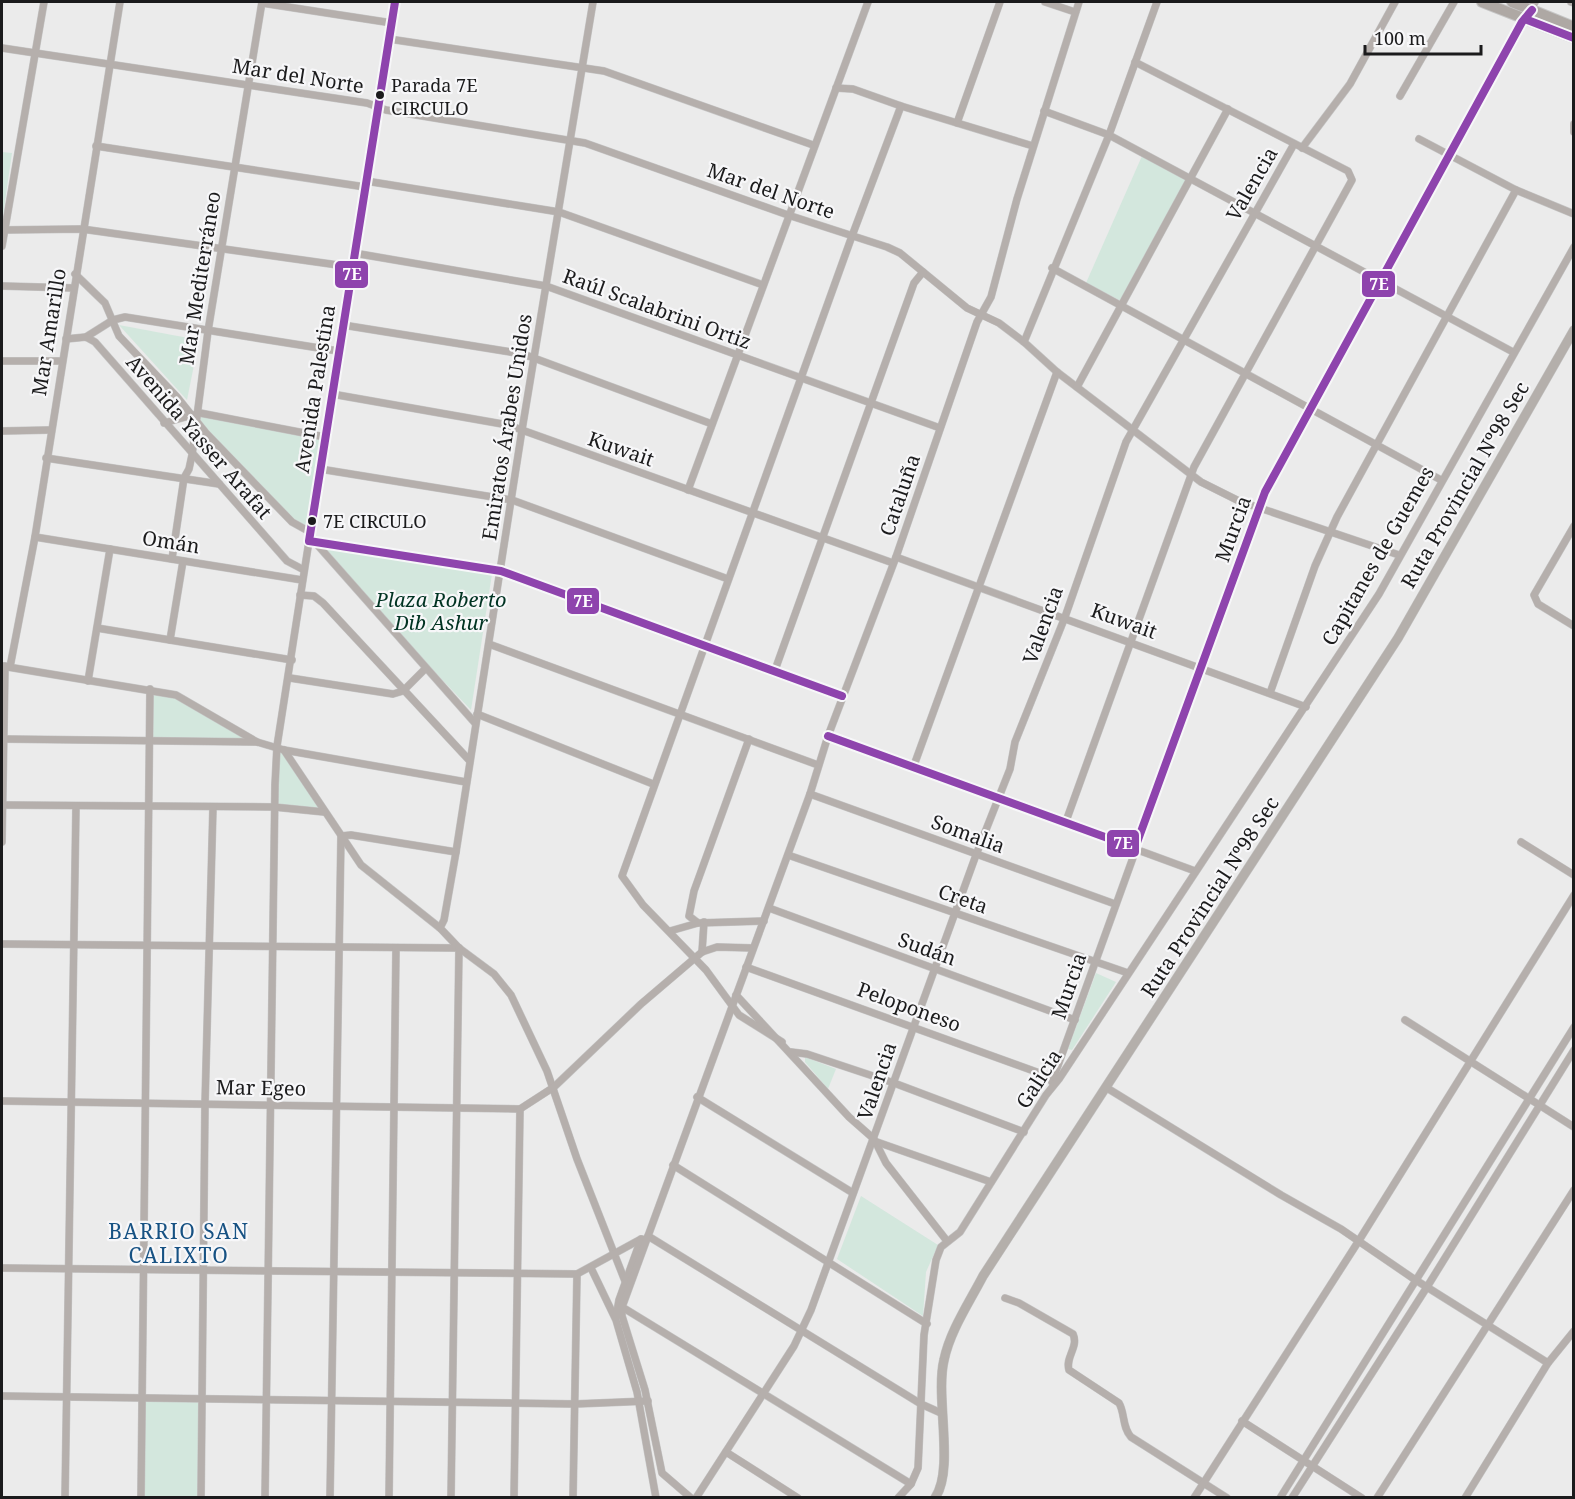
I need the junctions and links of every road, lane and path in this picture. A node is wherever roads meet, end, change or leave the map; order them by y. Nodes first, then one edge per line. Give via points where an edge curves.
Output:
1 (44, 2) edge
2 (120, 2) edge
3 (262, 2) edge
4 (395, 2) edge
5 (593, 2) edge
6 (868, 2) edge
7 (1000, 2) edge
8 (1045, 2) edge
9 (1079, 2) edge
10 (1157, 2) edge
11 (1395, 2) edge
12 (1454, 2) edge
13 (1482, 2) edge
14 (1512, 2) edge
15 (1531, 10) edge
16 (1075, 12) junction
17 (392, 23) junction
18 (1574, 27) edge
19 (1574, 38) edge
20 (389, 39) junction
21 (2, 48) edge
22 (36, 53) junction
23 (1135, 62) junction
24 (110, 65) junction
25 (581, 69) junction
26 (249, 86) junction
27 (836, 88) junction
28 (1400, 96) dead end
29 (901, 106) junction
30 (378, 107) junction
31 (1228, 109) junction
32 (1044, 111) junction
33 (957, 123) junction
34 (1574, 124) edge
35 (1574, 132) edge
36 (1109, 135) junction
37 (570, 139) junction
38 (1419, 139) dead end
39 (1294, 144) junction
40 (813, 145) junction
41 (96, 146) junction
42 (1033, 146) junction
43 (1302, 148) junction
44 (1450, 157) junction
45 (235, 169) junction
46 (1190, 178) junction
47 (365, 184) junction
48 (1516, 190) junction
49 (559, 212) junction
50 (1254, 214) junction
51 (1574, 214) edge
52 (788, 215) junction
53 (82, 229) junction
54 (3, 230) edge
55 (852, 236) junction
56 (2, 246) edge
57 (1316, 246) junction
58 (1574, 247) edge
59 (222, 248) junction
60 (354, 253) junction
61 (352, 267) junction
62 (1053, 268) junction
63 (923, 272) junction
64 (75, 274) junction
65 (1381, 281) junction
66 (763, 285) junction
67 (2, 286) edge
68 (546, 286) junction
69 (74, 288) junction
70 (1121, 304) junction
71 (981, 315) junction
72 (1447, 317) junction
73 (113, 320) junction
74 (343, 325) junction
75 (208, 330) junction
76 (1574, 330) edge
77 (86, 337) junction
78 (1183, 338) junction
79 (66, 339) junction
80 (1023, 342) junction
81 (339, 351) junction
82 (1513, 352) junction
83 (738, 356) junction
84 (534, 358) junction
85 (2, 361) edge
86 (61, 361) junction
87 (1057, 372) junction
88 (1246, 372) junction
89 (801, 378) junction
90 (1077, 387) junction
91 (332, 394) junction
92 (872, 403) junction
93 (1311, 408) junction
94 (194, 417) junction
95 (164, 423) junction
96 (712, 424) junction
97 (940, 428) junction
98 (51, 430) junction
99 (522, 430) junction
100 (1132, 430) junction
101 (2, 431) edge
102 (325, 437) junction
103 (1374, 444) junction
104 (192, 454) junction
105 (46, 458) junction
106 (320, 469) junction
107 (1192, 476) junction
108 (184, 478) junction
109 (1441, 480) junction
110 (219, 484) junction
111 (688, 490) junction
112 (512, 500) junction
113 (1258, 507) junction
114 (752, 514) junction
115 (1574, 526) edge
116 (1331, 531) junction
117 (35, 537) junction
118 (311, 538) junction
119 (820, 538) junction
120 (110, 549) junction
121 (1399, 555) junction
122 (172, 559) junction
123 (894, 560) junction
124 (183, 561) junction
125 (304, 570) junction
126 (501, 572) junction
127 (728, 579) junction
128 (302, 580) junction
129 (980, 586) junction
130 (300, 595) junction
131 (1065, 617) junction
132 (1574, 626) edge
133 (97, 628) junction
134 (170, 640) junction
135 (1132, 642) junction
136 (489, 644) junction
137 (704, 645) junction
138 (292, 660) junction
139 (6, 666) edge
140 (1201, 667) junction
141 (425, 669) junction
142 (775, 670) junction
143 (290, 678) junction
144 (88, 681) junction
145 (150, 689) junction
146 (404, 691) junction
147 (1270, 693) junction
148 (842, 696) junction
149 (1306, 707) junction
150 (477, 714) junction
151 (678, 715) junction
152 (475, 723) junction
153 (828, 736) junction
154 (3, 738) edge
155 (749, 739) junction
156 (151, 741) junction
157 (257, 742) junction
158 (281, 748) junction
159 (469, 760) junction
160 (818, 765) junction
161 (914, 768) junction
162 (466, 782) junction
163 (654, 784) junction
164 (810, 795) junction
165 (997, 799) junction
166 (2, 805) edge
167 (150, 805) junction
168 (76, 806) junction
169 (213, 807) junction
170 (274, 807) junction
171 (324, 812) junction
172 (1065, 824) junction
173 (341, 836) junction
174 (2, 842) edge
175 (1521, 842) dead end
176 (1135, 848) junction
177 (456, 852) junction
178 (788, 855) junction
179 (976, 855) junction
180 (1195, 871) junction
181 (1574, 875) edge
182 (1574, 895) edge
183 (1115, 904) junction
184 (769, 908) junction
185 (955, 914) junction
186 (764, 921) junction
187 (701, 922) junction
188 (440, 928) junction
189 (670, 931) junction
190 (2, 944) edge
191 (74, 945) junction
192 (147, 946) junction
193 (208, 947) junction
194 (273, 947) junction
195 (338, 947) junction
196 (396, 948) junction
197 (459, 948) junction
198 (753, 948) junction
199 (702, 952) junction
200 (696, 959) junction
201 (1095, 962) junction
202 (747, 968) junction
203 (934, 969) junction
204 (1128, 973) junction
205 (736, 995) junction
206 (732, 1006) junction
207 (1075, 1020) junction
208 (1405, 1020) dead end
209 (914, 1026) junction
210 (1574, 1027) edge
211 (782, 1042) junction
212 (1574, 1050) edge
213 (791, 1052) junction
214 (1470, 1060) junction
215 (1057, 1079) junction
216 (894, 1083) junction
217 (554, 1087) junction
218 (1107, 1088) junction
219 (697, 1097) junction
220 (1529, 1098) junction
221 (2, 1101) edge
222 (72, 1102) junction
223 (146, 1103) junction
224 (205, 1104) junction
225 (271, 1105) junction
226 (1538, 1105) junction
227 (335, 1106) junction
228 (395, 1106) junction
229 (457, 1108) junction
230 (520, 1109) junction
231 (1574, 1127) edge
232 (1024, 1132) junction
233 (876, 1140) junction
234 (673, 1165) junction
235 (991, 1182) junction
236 (1574, 1190) edge
237 (853, 1193) junction
238 (645, 1238) junction
239 (947, 1240) junction
240 (1358, 1242) junction
241 (614, 1253) junction
242 (828, 1262) junction
243 (2, 1268) edge
244 (70, 1268) junction
245 (143, 1268) junction
246 (203, 1268) junction
247 (591, 1268) junction
248 (268, 1269) junction
249 (333, 1271) junction
250 (394, 1272) junction
251 (455, 1272) junction
252 (516, 1274) junction
253 (577, 1274) junction
254 (1414, 1279) junction
255 (625, 1281) junction
256 (1427, 1287) junction
257 (1005, 1298) dead end
258 (622, 1307) junction
259 (616, 1320) junction
260 (927, 1324) junction
261 (1488, 1326) junction
262 (802, 1331) junction
263 (1574, 1331) edge
264 (1548, 1363) junction
265 (763, 1393) junction
266 (2, 1396) edge
267 (69, 1398) junction
268 (141, 1398) junction
269 (202, 1399) junction
270 (266, 1400) junction
271 (330, 1400) junction
272 (391, 1402) junction
273 (452, 1402) junction
274 (644, 1402) junction
275 (514, 1404) junction
276 (575, 1404) junction
277 (921, 1404) junction
278 (941, 1413) junction
279 (1242, 1421) junction
280 (726, 1452) junction
281 (1303, 1461) junction
282 (1311, 1467) junction
283 (662, 1473) junction
284 (652, 1474) junction
285 (1203, 1482) junction
286 (911, 1484) junction
287 (65, 1497) edge
288 (141, 1497) edge
289 (201, 1497) edge
290 (265, 1497) edge
291 (330, 1497) edge
292 (389, 1497) edge
293 (451, 1497) edge
294 (514, 1497) edge
295 (573, 1497) edge
296 (656, 1497) edge
297 (693, 1497) edge
298 (798, 1497) edge
299 (898, 1497) edge
300 (935, 1497) edge
301 (1194, 1497) edge
302 (1227, 1497) edge
303 (1280, 1497) edge
304 (1292, 1497) edge
305 (1362, 1497) edge
306 (1377, 1497) edge
307 (1465, 1497) edge

1 - 22 street
2 - 24 street, Mar Amarillo
3 - 17 street
3 - 26 street, Mar Mediterráneo
4 - 17 street, Avenida Palestina
5 - 25 street, Emiratos Árabes Unidos
6 - 27 street
7 - 33 street
8 - 16 street
9 - 16 street, Cataluña
10 - 23 street
11 - 43 street via 1350,84
12 - 28 street
13 - 15 main road
14 - 15 main road
15 - 18 main road
15 - 19 main road
15 - 44 street, Murcia
16 - 32 street, Cataluña
17 - 20 street, Avenida Palestina
20 - 25 street
20 - 30 street, Avenida Palestina
21 - 22 street, Mar del Norte
22 - 24 street, Mar del Norte
22 - 54 street
23 - 31 street
23 - 36 street
24 - 26 street, Mar del Norte
24 - 41 street, Mar Amarillo
25 - 37 street, Emiratos Árabes Unidos
25 - 40 street via 616,75
26 - 30 street, Mar del Norte
26 - 45 street, Mar Mediterráneo
27 - 29 street via 853,89
27 - 40 street
29 - 33 street
29 - 55 street
30 - 37 street, Mar del Norte
30 - 47 street, Avenida Palestina
31 - 39 street
31 - 46 street
32 - 36 street
32 - 42 street, Cataluña
33 - 42 street
34 - 35 street
36 - 46 street
36 - 62 street
37 - 49 street, Emiratos Árabes Unidos
37 - 52 street, Mar del Norte
38 - 44 street
39 - 43 street
39 - 50 street, Valencia
40 - 52 street
41 - 45 street
41 - 53 street, Mar Amarillo
42 - 71 street, Cataluña via 991,297
43 - 57 street via 1353,177
44 - 48 street
44 - 65 street, Murcia
45 - 47 street
45 - 59 street, Mar Mediterráneo
46 - 50 street
46 - 70 street
47 - 49 street
47 - 60 street, Avenida Palestina
48 - 51 street
48 - 72 street
49 - 66 street
49 - 68 street, Emiratos Árabes Unidos
50 - 57 street
50 - 78 street, Valencia
52 - 55 street, Mar del Norte
52 - 66 street
53 - 54 street
53 - 59 street
53 - 64 street, Mar Amarillo
54 - 56 street
55 - 63 street, Mar del Norte via 894,250
55 - 89 street
57 - 65 street
57 - 88 street
58 - 82 street, Capitanes de Guemes
59 - 61 street
59 - 75 street, Mar Mediterráneo
60 - 61 street, Avenida Palestina
60 - 68 street, Raúl Scalabrini Ortiz
61 - 74 street, Avenida Palestina
62 - 70 street
62 - 80 street
63 - 71 street, Mar del Norte
63 - 92 street via 914,283
64 - 69 street, Mar Amarillo
64 - 73 street, Avenida Yasser Arafat via 105,303
65 - 72 street
65 - 93 street, Murcia
66 - 83 street
67 - 69 street
68 - 83 street, Raúl Scalabrini Ortiz
68 - 84 street, Emiratos Árabes Unidos
69 - 79 street, Mar Amarillo
70 - 78 street
70 - 90 street
71 - 80 street, Mar del Norte via 999,323
71 - 97 street, Cataluña
72 - 82 street
72 - 103 street
73 - 75 street via 125,317
73 - 77 street
73 - 94 street, Avenida Yasser Arafat via 119,336
74 - 81 street, Avenida Palestina
74 - 84 street
75 - 81 street
75 - 94 street, Mar Mediterráneo
76 - 218 street, Ruta Provincial Nº98 Sec via 1398,638
77 - 79 street
77 - 95 street, Avenida Yasser Arafat via 95,342
78 - 88 street
78 - 100 street, Valencia
79 - 86 street, Mar Amarillo
80 - 87 street, Mar del Norte
81 - 91 street, Avenida Palestina
82 - 109 street, Capitanes de Guemes
83 - 89 street, Raúl Scalabrini Ortiz
83 - 96 street
84 - 96 street
84 - 99 street, Emiratos Árabes Unidos
85 - 86 street
86 - 98 street, Mar Amarillo
87 - 90 street, Mar del Norte
87 - 129 street
88 - 93 street
88 - 107 street
89 - 92 street, Raúl Scalabrini Ortiz
89 - 114 street
90 - 100 street, Mar del Norte
91 - 99 street, Kuwait
91 - 102 street, Avenida Palestina
92 - 97 street, Raúl Scalabrini Ortiz
92 - 119 street
93 - 103 street
93 - 113 street, Murcia
94 - 95 street
94 - 102 street
94 - 104 street, Mar Mediterráneo
94 - 118 street, Avenida Yasser Arafat
95 - 104 street, Avenida Yasser Arafat
96 - 111 street
97 - 123 street, Cataluña
98 - 101 street
98 - 105 street, Mar Amarillo
99 - 111 street, Kuwait
99 - 112 street, Emiratos Árabes Unidos
100 - 107 street, Mar del Norte
100 - 131 street, Valencia
102 - 106 street, Avenida Palestina
103 - 109 street
103 - 116 street
104 - 108 street, Mar Mediterráneo
104 - 110 street, Avenida Yasser Arafat
105 - 108 street
105 - 117 street, Mar Amarillo
106 - 112 street
106 - 118 street, Avenida Palestina
107 - 113 street, Mar del Norte
107 - 135 street
108 - 110 street
108 - 122 street, Mar Mediterráneo
109 - 121 street, Capitanes de Guemes
110 - 125 street, Avenida Yasser Arafat via 287,561
111 - 114 street, Kuwait
112 - 126 street, Emiratos Árabes Unidos
112 - 127 street
113 - 116 street, Mar del Norte
113 - 140 street, Murcia
114 - 119 street, Kuwait
114 - 127 street
115 - 132 street via 1534,595 1538,604
116 - 121 street, Mar del Norte
116 - 147 street
117 - 120 street, Omán
117 - 139 street, Mar Amarillo
118 - 125 street, Avenida Palestina
118 - 126 street
118 - 141 street, Avenida Yasser Arafat
119 - 123 street, Kuwait
119 - 142 street
120 - 122 street, Omán
120 - 133 street
121 - 149 street, Capitanes de Guemes via 1379,594
122 - 124 street, Omán
123 - 129 street, Kuwait
123 - 148 street, Cataluña
124 - 128 street, Omán
124 - 134 street
125 - 128 street, Avenida Palestina
126 - 136 street, Emiratos Árabes Unidos
126 - 137 street
127 - 137 street
128 - 130 street, Avenida Palestina
129 - 131 street, Kuwait
129 - 161 street
130 - 138 street, Avenida Palestina
130 - 146 street via 314,596 323,603
131 - 135 street, Kuwait
131 - 165 street, Valencia via 1015,742 1010,769
133 - 134 street
133 - 144 street
134 - 138 street
135 - 140 street, Kuwait
135 - 172 street
136 - 150 street, Emiratos Árabes Unidos
136 - 151 street
137 - 142 street
137 - 151 street
138 - 143 street, Avenida Palestina
139 - 144 street
139 - 154 street, Mar Amarillo
140 - 147 street, Kuwait
140 - 176 street, Murcia
141 - 146 street
141 - 152 street, Avenida Yasser Arafat
142 - 148 street
143 - 146 street via 393,694
143 - 158 street, Avenida Palestina
144 - 145 street
145 - 156 street
145 - 157 street via 182,697
146 - 159 street
147 - 149 street, Kuwait
148 - 153 street, Cataluña
149 - 180 street, Capitanes de Guemes
150 - 152 street, Emiratos Árabes Unidos
150 - 163 street
151 - 155 street
151 - 163 street
152 - 159 street, Emiratos Árabes Unidos
153 - 160 street, Cataluña
153 - 161 street
154 - 156 street
154 - 166 street, Mar Amarillo
155 - 160 street
155 - 187 street via 694,891 689,916
156 - 157 street
156 - 167 street
157 - 158 street
158 - 162 street
158 - 170 street, Avenida Palestina
158 - 171 street
159 - 162 street, Emiratos Árabes Unidos
160 - 164 street, Cataluña
161 - 165 street
162 - 177 street, Emiratos Árabes Unidos
163 - 189 street via 622,876 643,905
164 - 178 street, Cataluña
164 - 179 street, Somalia
165 - 172 street
165 - 179 street, Valencia
166 - 168 street
166 - 174 street, Mar Amarillo
167 - 168 street
167 - 169 street
167 - 192 street
168 - 191 street
169 - 170 street
169 - 193 street
170 - 171 street
170 - 194 street, Avenida Palestina
171 - 173 street
172 - 176 street
173 - 177 street
173 - 188 street via 361,865
173 - 195 street
175 - 181 street
176 - 180 street
176 - 183 street, Murcia
177 - 188 street, Emiratos Árabes Unidos
178 - 184 street, Cataluña
178 - 185 street, Creta
179 - 183 street, Somalia
179 - 185 street, Valencia
180 - 204 street, Galicia
182 - 214 street
183 - 201 street, Murcia
184 - 186 street, Cataluña
184 - 203 street, Sudán
185 - 201 street, Creta
185 - 203 street, Valencia
186 - 187 street
186 - 198 street, Cataluña
187 - 189 street
187 - 199 street
188 - 197 street
189 - 200 street
190 - 191 street
191 - 192 street
191 - 222 street
192 - 193 street
192 - 223 street
193 - 194 street
193 - 224 street
194 - 195 street
194 - 225 street, Avenida Palestina
195 - 196 street
195 - 227 street
196 - 197 street
196 - 228 street
197 - 217 street via 503,983
197 - 229 street
198 - 199 street via 717,947
198 - 202 street, Cataluña
199 - 200 street
200 - 206 street
200 - 217 street via 641,1004
201 - 204 street, Creta
201 - 207 street, Murcia
202 - 205 street, Cataluña
202 - 209 street, Peloponeso
203 - 207 street, Sudán
203 - 209 street, Valencia
204 - 215 street, Galicia
205 - 206 street, Cataluña
205 - 211 street
206 - 211 street via 744,1019
206 - 219 street, Cataluña
207 - 215 street, Murcia
208 - 214 street
209 - 215 street, Peloponeso
209 - 216 street, Valencia
210 - 220 street
211 - 213 street
212 - 226 street
213 - 216 street
213 - 233 street via 849,1117
214 - 220 street
214 - 240 street
215 - 232 street, Galicia
216 - 232 street
216 - 233 street, Valencia
217 - 230 street
217 - 241 street
218 - 240 street
218 - 278 street, Ruta Provincial Nº98 Sec via 972,1296 943,1361
219 - 234 street, Cataluña
219 - 237 street
220 - 226 street
220 - 254 street
221 - 222 street, Mar Egeo
222 - 223 street, Mar Egeo
222 - 244 street
223 - 224 street, Mar Egeo
223 - 245 street
224 - 225 street, Mar Egeo
224 - 246 street
225 - 227 street, Mar Egeo
225 - 248 street, Avenida Palestina
226 - 231 street
226 - 256 street
227 - 228 street, Mar Egeo
227 - 249 street
228 - 229 street, Mar Egeo
228 - 250 street
229 - 230 street, Mar Egeo
229 - 251 street
230 - 252 street
232 - 235 street, Galicia
233 - 235 street
233 - 237 street, Valencia
233 - 239 street via 886,1163
234 - 238 street, Cataluña
234 - 242 street
235 - 239 street, Galicia via 960,1232
236 - 261 street
237 - 242 street, Valencia
238 - 241 street
238 - 255 street
238 - 258 street
238 - 262 street
239 - 260 street via 936,1260
240 - 254 street
240 - 279 street
241 - 247 street
241 - 255 street
242 - 260 street
242 - 262 street, Valencia
243 - 244 street
244 - 245 street
244 - 267 street
245 - 246 street
245 - 268 street
246 - 248 street
246 - 269 street
247 - 253 street
247 - 259 street
248 - 249 street
248 - 270 street, Avenida Palestina
249 - 250 street
249 - 271 street
250 - 251 street
250 - 272 street
251 - 252 street
251 - 273 street
252 - 253 street
252 - 275 street
253 - 276 street
254 - 256 street
254 - 281 street
255 - 259 street
256 - 261 street
256 - 282 street
257 - 285 street via 1073,1334 1076,1342 1068,1360 1069,1370 1119,1403 1131,1437
258 - 265 street
258 - 274 street
259 - 274 street
260 - 277 street
261 - 264 street
261 - 306 street
262 - 265 street, Valencia
262 - 277 street
263 - 264 street
264 - 307 street
265 - 280 street, Valencia
265 - 286 street
266 - 267 street
267 - 268 street
267 - 287 street
268 - 269 street
268 - 288 street
269 - 270 street
269 - 289 street
270 - 271 street
270 - 290 street, Avenida Palestina
271 - 272 street
271 - 291 street
272 - 273 street
272 - 292 street
273 - 275 street
273 - 293 street
274 - 276 street
274 - 283 street
274 - 284 street
275 - 276 street
275 - 294 street
276 - 295 street
277 - 278 street
277 - 286 street via 918,1468
278 - 300 street, Ruta Provincial Nº98 Sec via 944,1470
279 - 281 street
279 - 285 street
280 - 297 street, Valencia
280 - 298 street
281 - 282 street
281 - 303 street
282 - 304 street
282 - 305 street
283 - 284 street
283 - 297 street
284 - 296 street
285 - 301 street
285 - 302 street
286 - 299 street

